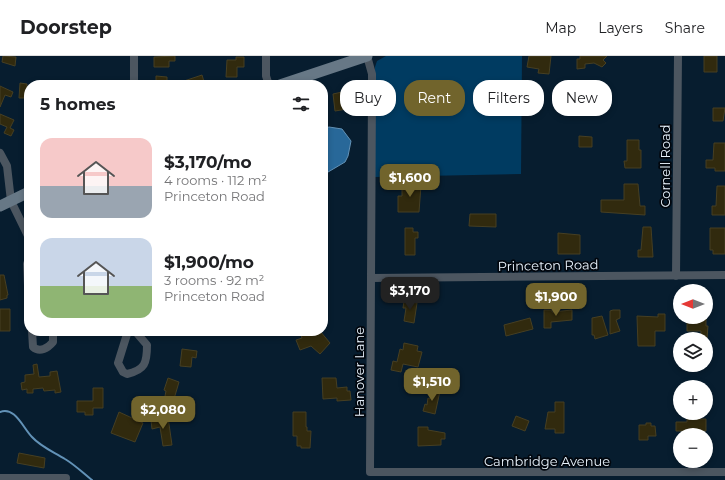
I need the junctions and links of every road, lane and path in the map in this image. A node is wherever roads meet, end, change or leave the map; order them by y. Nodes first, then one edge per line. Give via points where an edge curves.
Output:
1 (134, 56) edge
2 (266, 56) edge
3 (367, 56) edge
4 (678, 56) edge
5 (134, 80) edge
6 (267, 80) edge
7 (295, 80) edge
8 (0, 153) edge
9 (24, 194) edge
10 (11, 200) junction
11 (0, 206) edge
12 (24, 227) edge
13 (725, 275) edge
14 (676, 276) junction
15 (371, 278) junction
16 (32, 336) edge
17 (53, 336) edge
18 (126, 336) edge
19 (139, 336) edge
20 (370, 472) joint
21 (725, 472) edge
22 (0, 478) edge
23 (66, 478) dead end

1 - 5 street
2 - 6 street
3 - 7 main road
3 - 15 street, Hanover Lane via 372,74
4 - 14 street, Cornell Road
8 - 10 street via 7,166
9 - 10 main road
10 - 11 main road
10 - 12 street
13 - 14 street, Princeton Road
14 - 15 street, Princeton Road
15 - 20 street, Hanover Lane
16 - 17 street via 33,347 41,350 53,342
18 - 19 street via 118,363 127,374 140,369 147,357 147,345
20 - 21 street, Cambridge Avenue
22 - 23 street

